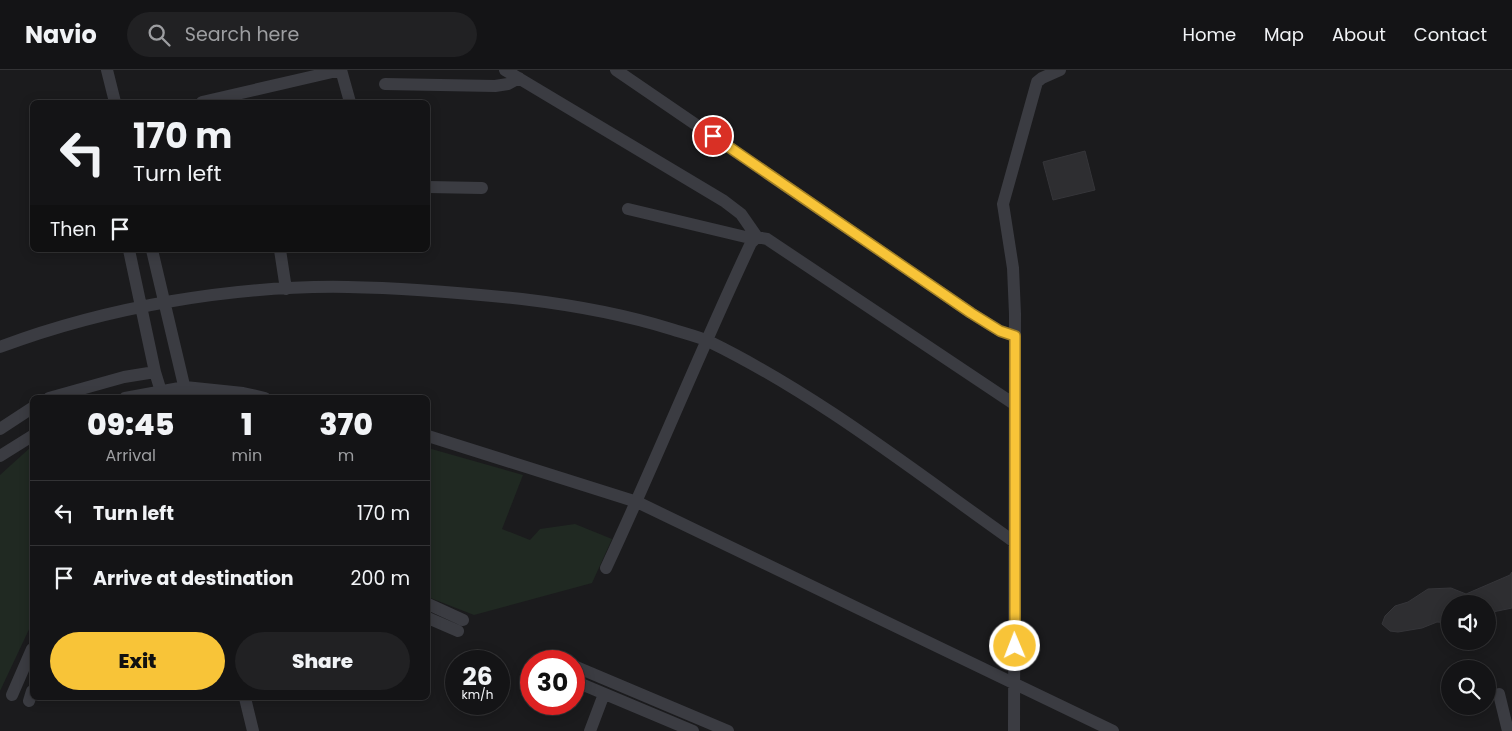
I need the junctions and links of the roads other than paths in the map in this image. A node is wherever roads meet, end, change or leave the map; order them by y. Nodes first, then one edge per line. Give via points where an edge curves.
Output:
1 (106, 70) edge
2 (341, 70) edge
3 (506, 70) edge
4 (616, 70) edge
5 (1060, 70) edge
6 (519, 78) junction
7 (385, 84) dead end
8 (114, 100) edge
9 (211, 100) edge
10 (349, 100) edge
11 (430, 186) edge
12 (482, 188) dead end
13 (628, 209) dead end
14 (755, 238) junction
15 (129, 252) edge
16 (152, 252) edge
17 (280, 252) edge
18 (286, 289) junction
19 (165, 303) junction
20 (142, 307) junction
21 (1015, 336) junction
22 (706, 340) junction
23 (0, 347) edge
24 (155, 372) junction
25 (186, 392) edge
26 (163, 394) edge
27 (60, 395) edge
28 (251, 395) edge
29 (1014, 404) junction
30 (30, 409) edge
31 (0, 429) edge
32 (30, 437) edge
33 (430, 437) edge
34 (0, 456) edge
35 (637, 502) junction
36 (1013, 541) junction
37 (606, 568) dead end
38 (430, 605) edge
39 (430, 618) edge
40 (30, 654) edge
41 (585, 671) edge
42 (1015, 685) junction
43 (585, 686) edge
44 (604, 694) junction
45 (1499, 694) dead end
46 (12, 695) dead end
47 (245, 700) edge
48 (686, 729) edge
49 (253, 731) edge
50 (590, 731) edge
51 (728, 731) edge
52 (1014, 731) edge
53 (1113, 731) edge
54 (1508, 731) edge

1 - 8 street
2 - 9 street
2 - 10 street
3 - 6 street
4 - 21 street via 971,313 1000,331
5 - 21 street via 1038,82 1003,204 1014,284
6 - 7 street via 495,86
6 - 14 street via 724,201 741,214
11 - 12 street
13 - 14 street
14 - 22 street
14 - 29 street via 766,239
15 - 20 street
16 - 19 street
17 - 18 street
18 - 19 street
18 - 22 street via 345,286 434,290 572,305 657,324
19 - 20 street
19 - 25 street
20 - 23 street via 42,331
20 - 24 street
21 - 29 street
22 - 35 street
22 - 36 street via 824,406
24 - 26 street
24 - 27 street
25 - 26 street
25 - 28 street
29 - 36 street
30 - 31 street
32 - 34 street
33 - 35 street
35 - 37 street
35 - 42 street
36 - 42 street
38 - 39 street via 461,625
40 - 46 street
41 - 51 street
42 - 52 street
42 - 53 street
43 - 44 street
44 - 48 street
44 - 50 street
45 - 54 street
47 - 49 street

